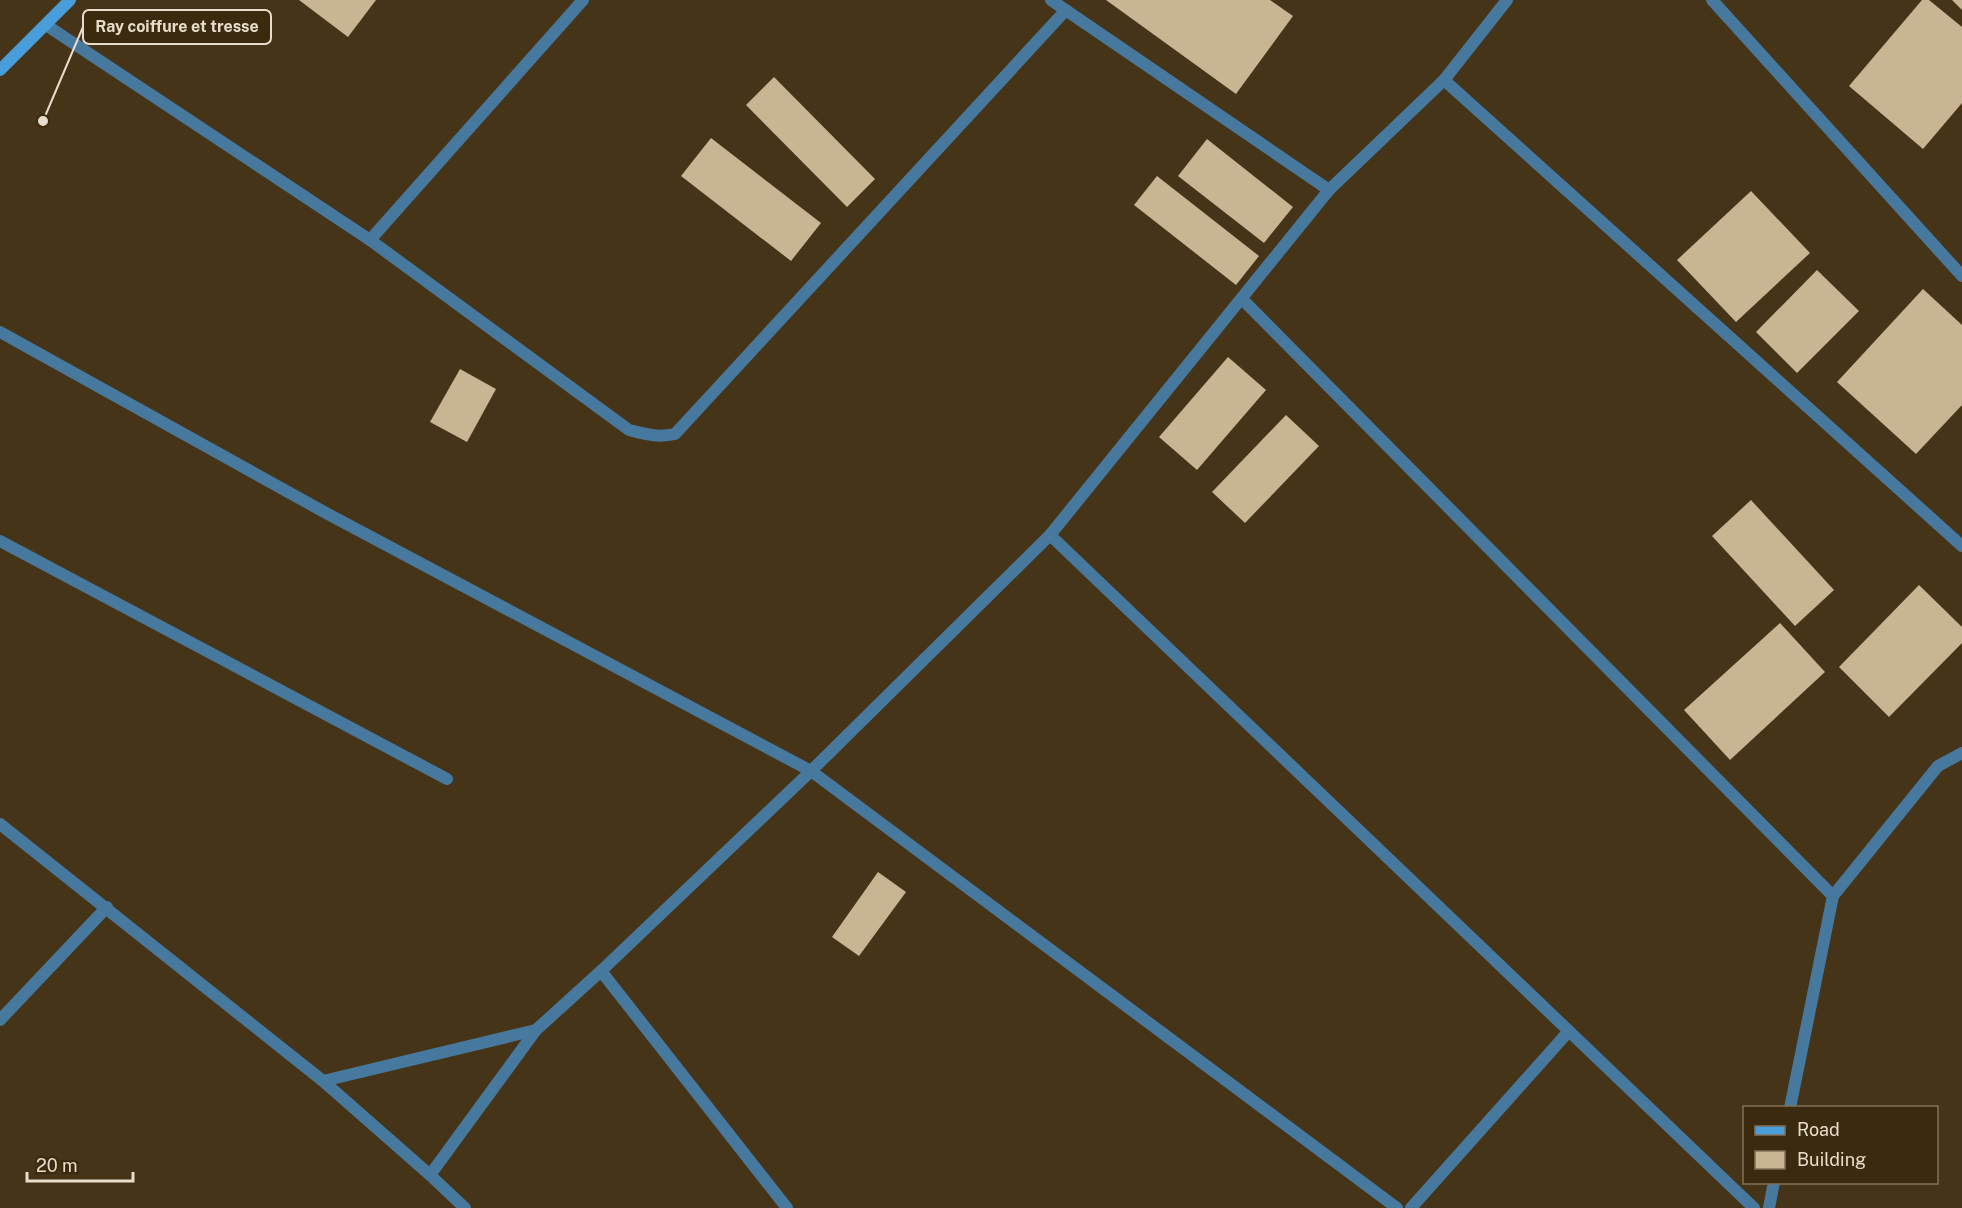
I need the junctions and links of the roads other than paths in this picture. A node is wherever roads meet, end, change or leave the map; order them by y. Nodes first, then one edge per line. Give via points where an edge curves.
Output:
1 (70, 0) edge
2 (583, 0) edge
3 (1051, 0) edge
4 (1507, 0) edge
5 (1712, 0) edge
6 (1066, 10) junction
7 (46, 25) junction
8 (0, 70) edge
9 (1444, 80) junction
10 (1329, 190) junction
11 (370, 240) junction
12 (1962, 276) edge
13 (1242, 298) junction
14 (0, 332) edge
15 (1050, 535) junction
16 (0, 541) edge
17 (1962, 546) edge
18 (1962, 753) edge
19 (811, 771) junction
20 (447, 779) dead end
21 (0, 824) edge
22 (1833, 896) junction
23 (107, 907) junction
24 (601, 971) junction
25 (0, 1020) edge
26 (536, 1030) junction
27 (1569, 1031) junction
28 (323, 1081) junction
29 (1790, 1106) edge
30 (430, 1175) junction
31 (1774, 1184) edge
32 (465, 1208) edge
33 (787, 1208) edge
34 (1397, 1208) edge
35 (1411, 1208) edge
36 (1754, 1208) edge
37 (1769, 1208) edge

1 - 7 main road
2 - 11 street
3 - 6 street
4 - 9 street
5 - 12 street
6 - 10 street
6 - 11 street via 675,434 652,436 629,430
7 - 8 main road
7 - 11 street
9 - 10 street
9 - 17 street
10 - 13 street
13 - 15 street
13 - 22 street
14 - 19 street via 337,518
15 - 19 street
15 - 27 street
16 - 20 street
18 - 22 street via 1938,766
19 - 24 street
19 - 34 street
21 - 23 street
22 - 29 street
23 - 25 street
23 - 28 street
24 - 26 street
24 - 33 street
26 - 28 street
26 - 30 street
27 - 35 street
27 - 36 street
28 - 30 street
30 - 32 street
31 - 37 street

